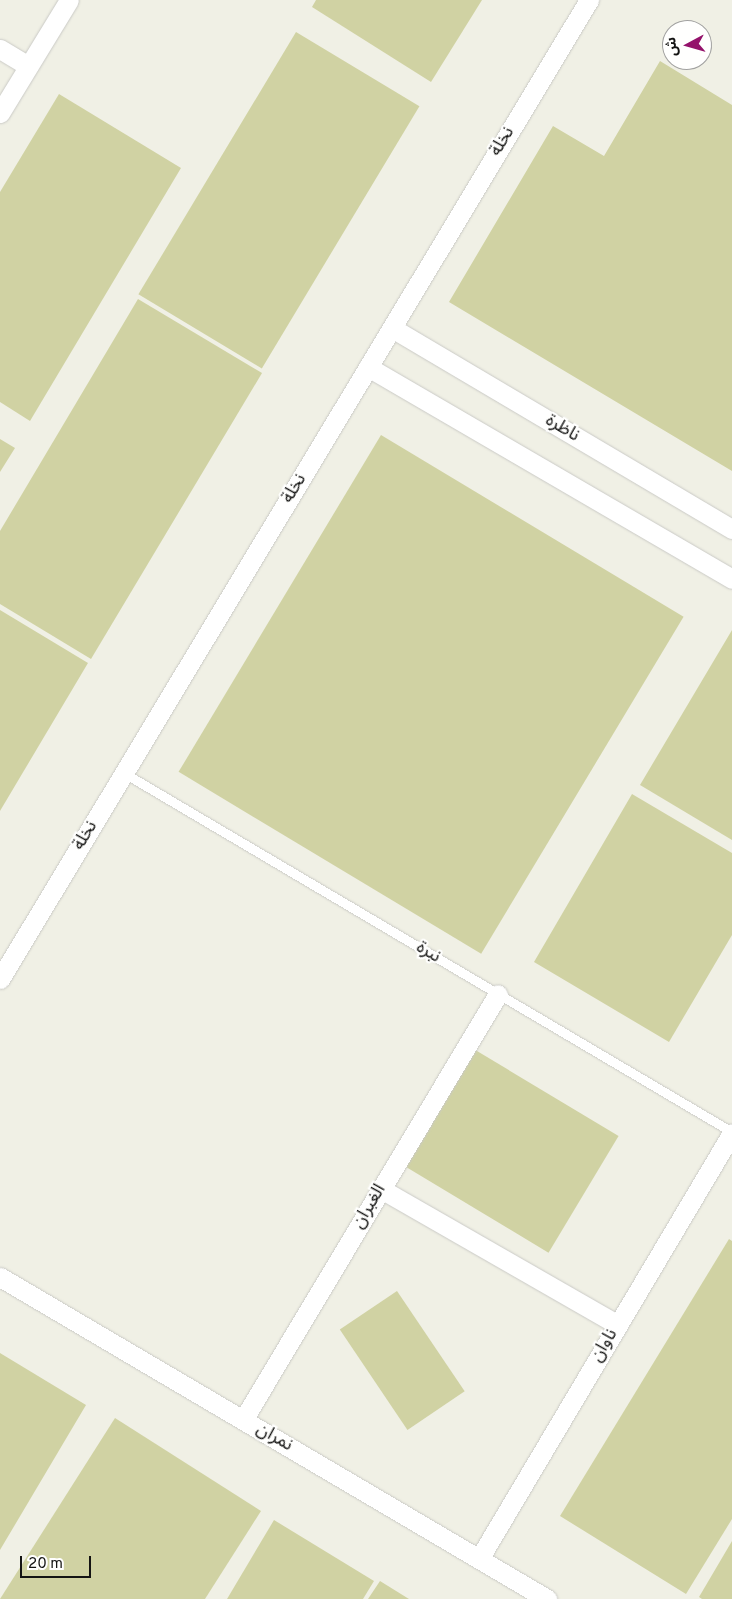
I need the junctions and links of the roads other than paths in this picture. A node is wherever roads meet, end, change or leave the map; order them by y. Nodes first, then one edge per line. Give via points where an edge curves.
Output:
1 (69, 0) edge
2 (589, 0) edge
3 (0, 49) edge
4 (28, 66) junction
5 (0, 111) edge
6 (392, 328) junction
7 (368, 367) junction
8 (732, 529) edge
9 (732, 579) edge
10 (124, 774) junction
11 (0, 979) edge
12 (498, 994) junction
13 (732, 1133) edge
14 (381, 1189) junction
15 (0, 1277) edge
16 (618, 1325) junction
17 (243, 1420) junction
18 (479, 1559) junction
19 (547, 1599) edge

1 - 4 street
2 - 6 street, نخلة
3 - 4 street
4 - 5 street
6 - 7 street, نخلة
6 - 8 street, ناظرة
7 - 9 street
7 - 10 street, نخلة
10 - 11 street, نخلة
10 - 12 lane, نبرة
12 - 13 lane, نبرة
12 - 14 street, الغبران
13 - 16 street, ناوان
14 - 16 street
14 - 17 street, الغبران
15 - 17 street, نمران
16 - 18 street, ناوان
17 - 18 street, نمران
18 - 19 street, نمران

